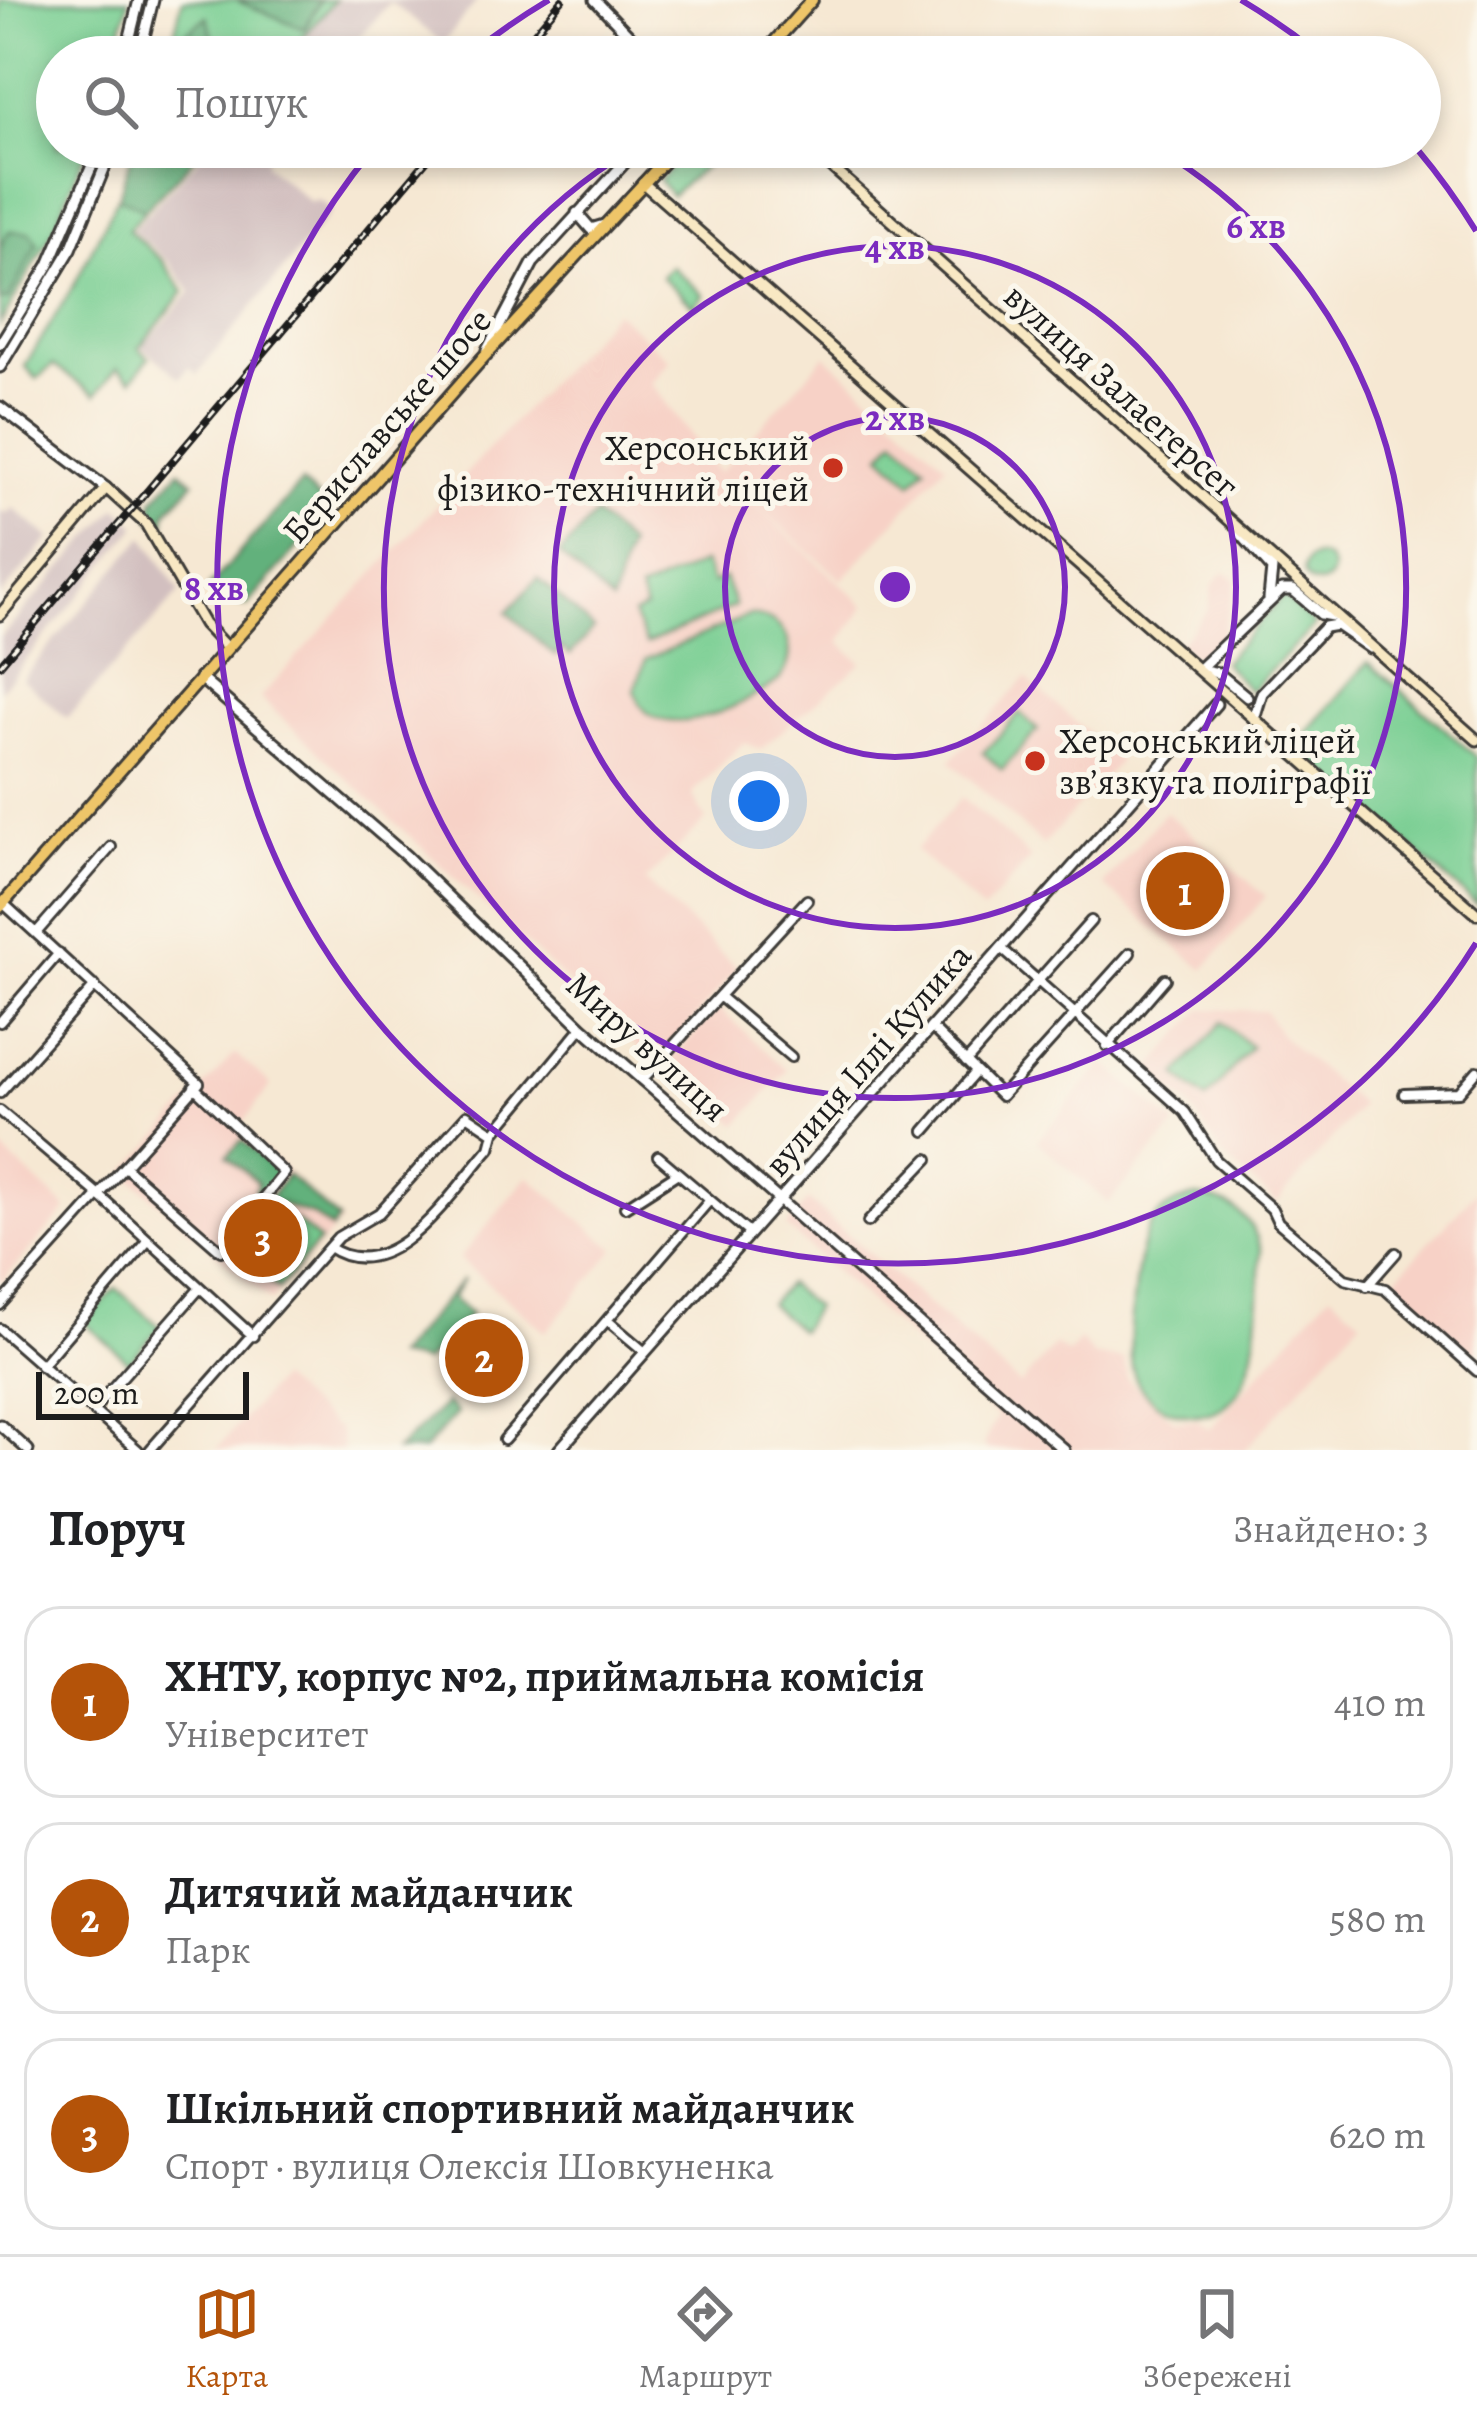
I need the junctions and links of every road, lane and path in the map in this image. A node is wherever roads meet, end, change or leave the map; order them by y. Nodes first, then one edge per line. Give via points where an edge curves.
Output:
1 (140, 0) edge
2 (153, 0) edge
3 (595, 0) edge
4 (812, 0) edge
5 (131, 36) edge
6 (144, 36) edge
7 (630, 36) edge
8 (780, 36) edge
9 (91, 168) edge
10 (104, 168) edge
11 (619, 168) edge
12 (658, 168) edge
13 (833, 168) edge
14 (643, 184) junction
15 (577, 213) junction
16 (604, 225) junction
17 (0, 344) edge
18 (481, 360) junction
19 (0, 367) edge
20 (0, 407) edge
21 (106, 488) junction
22 (1237, 529) junction
23 (1318, 599) junction
24 (1267, 602) junction
25 (1321, 614) junction
26 (0, 615) edge
27 (1338, 617) junction
28 (1315, 634) junction
29 (227, 648) junction
30 (1370, 648) junction
31 (1218, 656) junction
32 (1199, 669) junction
33 (1219, 673) junction
34 (200, 678) junction
35 (1218, 686) junction
36 (1262, 693) junction
37 (1247, 698) junction
38 (1234, 701) junction
39 (1216, 704) junction
40 (1254, 719) junction
41 (1477, 740) edge
42 (112, 847) dead end
43 (807, 900) dead end
44 (2, 905) edge
45 (1477, 914) edge
46 (1091, 921) dead end
47 (37, 932) junction
48 (1001, 947) junction
49 (1130, 952) dead end
50 (59, 953) junction
51 (1165, 979) dead end
52 (1036, 982) junction
53 (95, 986) junction
54 (719, 996) junction
55 (1072, 1016) junction
56 (0, 1022) edge
57 (582, 1027) junction
58 (931, 1027) junction
59 (1107, 1046) junction
60 (790, 1057) dead end
61 (966, 1062) junction
62 (1477, 1071) edge
63 (976, 1072) junction
64 (642, 1080) junction
65 (196, 1085) junction
66 (0, 1094) edge
67 (1405, 1094) dead end
68 (0, 1112) edge
69 (925, 1131) dead end
70 (494, 1133) junction
71 (658, 1156) dead end
72 (928, 1159) dead end
73 (125, 1167) junction
74 (678, 1173) junction
75 (99, 1195) junction
76 (780, 1198) junction
77 (710, 1200) junction
78 (626, 1208) dead end
79 (868, 1222) dead end
80 (749, 1233) junction
81 (148, 1241) junction
82 (329, 1247) junction
83 (1396, 1253) dead end
84 (1367, 1286) junction
85 (200, 1288) junction
86 (2, 1300) edge
87 (608, 1320) junction
88 (0, 1329) edge
89 (253, 1336) junction
90 (645, 1352) junction
91 (41, 1366) junction
92 (1477, 1370) edge
93 (93, 1410) junction
94 (0, 1425) edge
95 (505, 1441) dead end
96 (23, 1449) edge
97 (138, 1450) edge
98 (151, 1450) edge
99 (559, 1450) edge
100 (1064, 1450) edge

1 - 5 street
2 - 6 street
3 - 7 street
4 - 8 main road
9 - 17 street via 49,265
10 - 19 street via 71,249
11 - 15 street
12 - 14 main road, Бериславське шосе
13 - 22 main road, вулиця Залаегерсег
14 - 16 main road, Бериславське шосе
14 - 32 main road
15 - 16 street via 590,229
15 - 18 street via 533,263
16 - 18 main road, Бериславське шосе
18 - 29 main road, Бериславське шосе
20 - 21 street
21 - 26 main road
21 - 29 main road via 146,524 204,624
22 - 23 main road, вулиця Залаегерсег
22 - 24 street via 1272,568
23 - 25 street
23 - 27 main road, вулиця Залаегерсег
24 - 25 street via 1293,590
24 - 31 street
25 - 27 street
25 - 28 street
27 - 30 main road, вулиця Залаегерсег
28 - 30 street via 1337,626
28 - 36 street
29 - 34 main road, Бериславське шосе
30 - 41 main road
31 - 32 street
31 - 33 street
32 - 33 street
32 - 35 main road
33 - 35 street
33 - 37 street
34 - 44 main road, Бериславське шосе
34 - 57 street, Миру вулиця via 406,856
35 - 38 main road
35 - 39 street
36 - 37 street
36 - 40 street
37 - 38 street
38 - 39 street
38 - 40 main road
39 - 48 street, вулиця Іллі Кулика
40 - 45 main road
42 - 47 street
43 - 54 street
44 - 47 street
46 - 52 street
47 - 50 street
48 - 52 street
48 - 58 street, вулиця Іллі Кулика
49 - 55 street
50 - 53 street
50 - 56 street
51 - 59 street
52 - 55 street
52 - 61 street
53 - 65 street
53 - 66 street
54 - 60 street
54 - 64 street
55 - 59 street
55 - 63 street via 1001,1096
57 - 64 street, Миру вулиця
57 - 70 street
58 - 61 street
58 - 76 street, вулиця Іллі Кулика
59 - 84 street via 1185,1112 1216,1160 1278,1222 1345,1279
61 - 63 street
62 - 67 street via 1459,1092
63 - 69 street
64 - 76 street, Миру вулиця
65 - 73 street
65 - 73 street via 284,1173 221,1251
68 - 75 street
70 - 82 street via 466,1115 380,1213
70 - 82 street via 490,1148 418,1231 378,1259 349,1261
71 - 74 street
72 - 79 street
73 - 75 street
74 - 77 street
74 - 78 street
75 - 81 street
75 - 86 street
76 - 80 street, вулиця Іллі Кулика
76 - 100 street, Миру вулиця
77 - 80 street
77 - 87 street
80 - 90 street, вулиця Іллі Кулика
81 - 85 street
81 - 91 street
82 - 89 street
83 - 84 street
84 - 92 street via 1385,1288
85 - 89 street
85 - 93 street
87 - 90 street
87 - 95 street
88 - 91 street
89 - 98 street
90 - 99 street, вулиця Іллі Кулика
91 - 93 street
93 - 97 street
94 - 96 street

